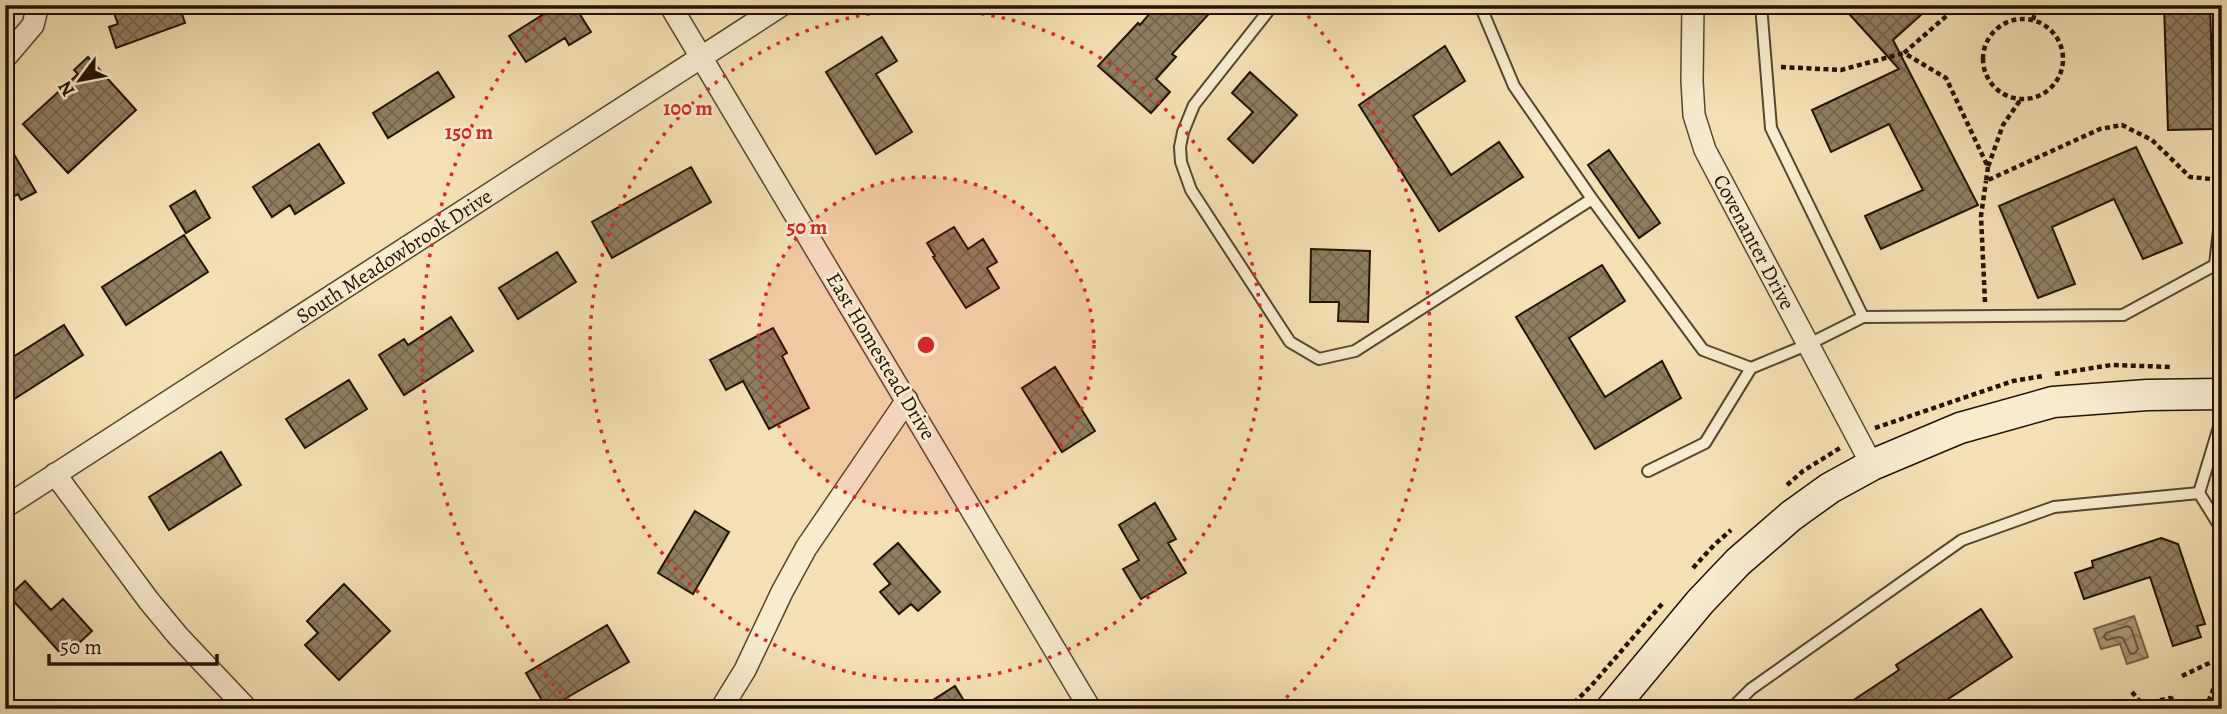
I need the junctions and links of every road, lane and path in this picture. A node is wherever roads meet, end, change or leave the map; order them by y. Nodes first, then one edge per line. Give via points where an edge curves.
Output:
1 (38, 5) edge
2 (670, 5) edge
3 (782, 5) edge
4 (1273, 5) edge
5 (1480, 5) edge
6 (1693, 5) edge
7 (1762, 5) edge
8 (1959, 5) edge
9 (2037, 5) edge
10 (2033, 20) junction
11 (1904, 53) junction
12 (701, 57) junction
13 (5, 58) edge
14 (1766, 67) junction
15 (2021, 99) junction
16 (1988, 167) junction
17 (2222, 180) edge
18 (1986, 181) junction
19 (1592, 199) junction
20 (2222, 204) edge
21 (1863, 317) junction
22 (1985, 317) junction
23 (1809, 344) junction
24 (1751, 368) junction
25 (2222, 394) edge
26 (907, 400) junction
27 (2222, 417) edge
28 (1872, 465) junction
29 (1648, 471) dead end
30 (55, 474) junction
31 (2199, 493) junction
32 (5, 507) edge
33 (2222, 530) edge
34 (2222, 657) edge
35 (2222, 669) edge
36 (2182, 676) dead end
37 (2132, 692) dead end
38 (1089, 707) dead end
39 (247, 709) edge
40 (721, 709) edge
41 (1611, 709) edge
42 (1731, 709) edge
43 (2186, 709) edge
44 (2205, 709) edge

1 - 13 street via 33,25
2 - 12 street, East Homestead Drive
3 - 12 street, South Meadowbrook Drive
4 - 19 lane via 1194,105 1183,132 1181,162 1191,190 1290,342 1319,359 1354,351
5 - 19 lane via 1514,86
6 - 23 street, Covenanter Drive via 1694,115 1705,150
7 - 14 lane
8 - 11 path
9 - 10 path
10 - 15 path via 2050,28 2059,39 2064,66 2050,90
10 - 15 path via 2000,25 1985,45 1983,58 1984,71 1999,92
11 - 14 path via 1841,69
11 - 16 path via 1946,78
12 - 26 street, East Homestead Drive
12 - 30 street, South Meadowbrook Drive
14 - 21 lane via 1771,128
15 - 16 path via 2003,125
16 - 18 path
17 - 18 path via 2190,177 2152,140 2122,125 2100,129
18 - 22 path via 1981,216
19 - 24 lane via 1703,350
20 - 22 lane via 2215,265 2123,315
21 - 22 lane
21 - 23 lane
23 - 24 lane
23 - 28 street, Covenanter Drive
24 - 29 lane via 1705,443
25 - 28 street via 2053,402 1960,428
26 - 38 street, East Homestead Drive
26 - 40 street via 806,548
27 - 31 lane
28 - 41 street via 1791,516 1738,562
30 - 32 street, South Meadowbrook Drive
30 - 39 street via 149,601
31 - 33 lane
31 - 42 lane via 2053,507 1962,540 1751,689
34 - 36 path
35 - 44 path
37 - 43 path via 2142,704 2171,698

